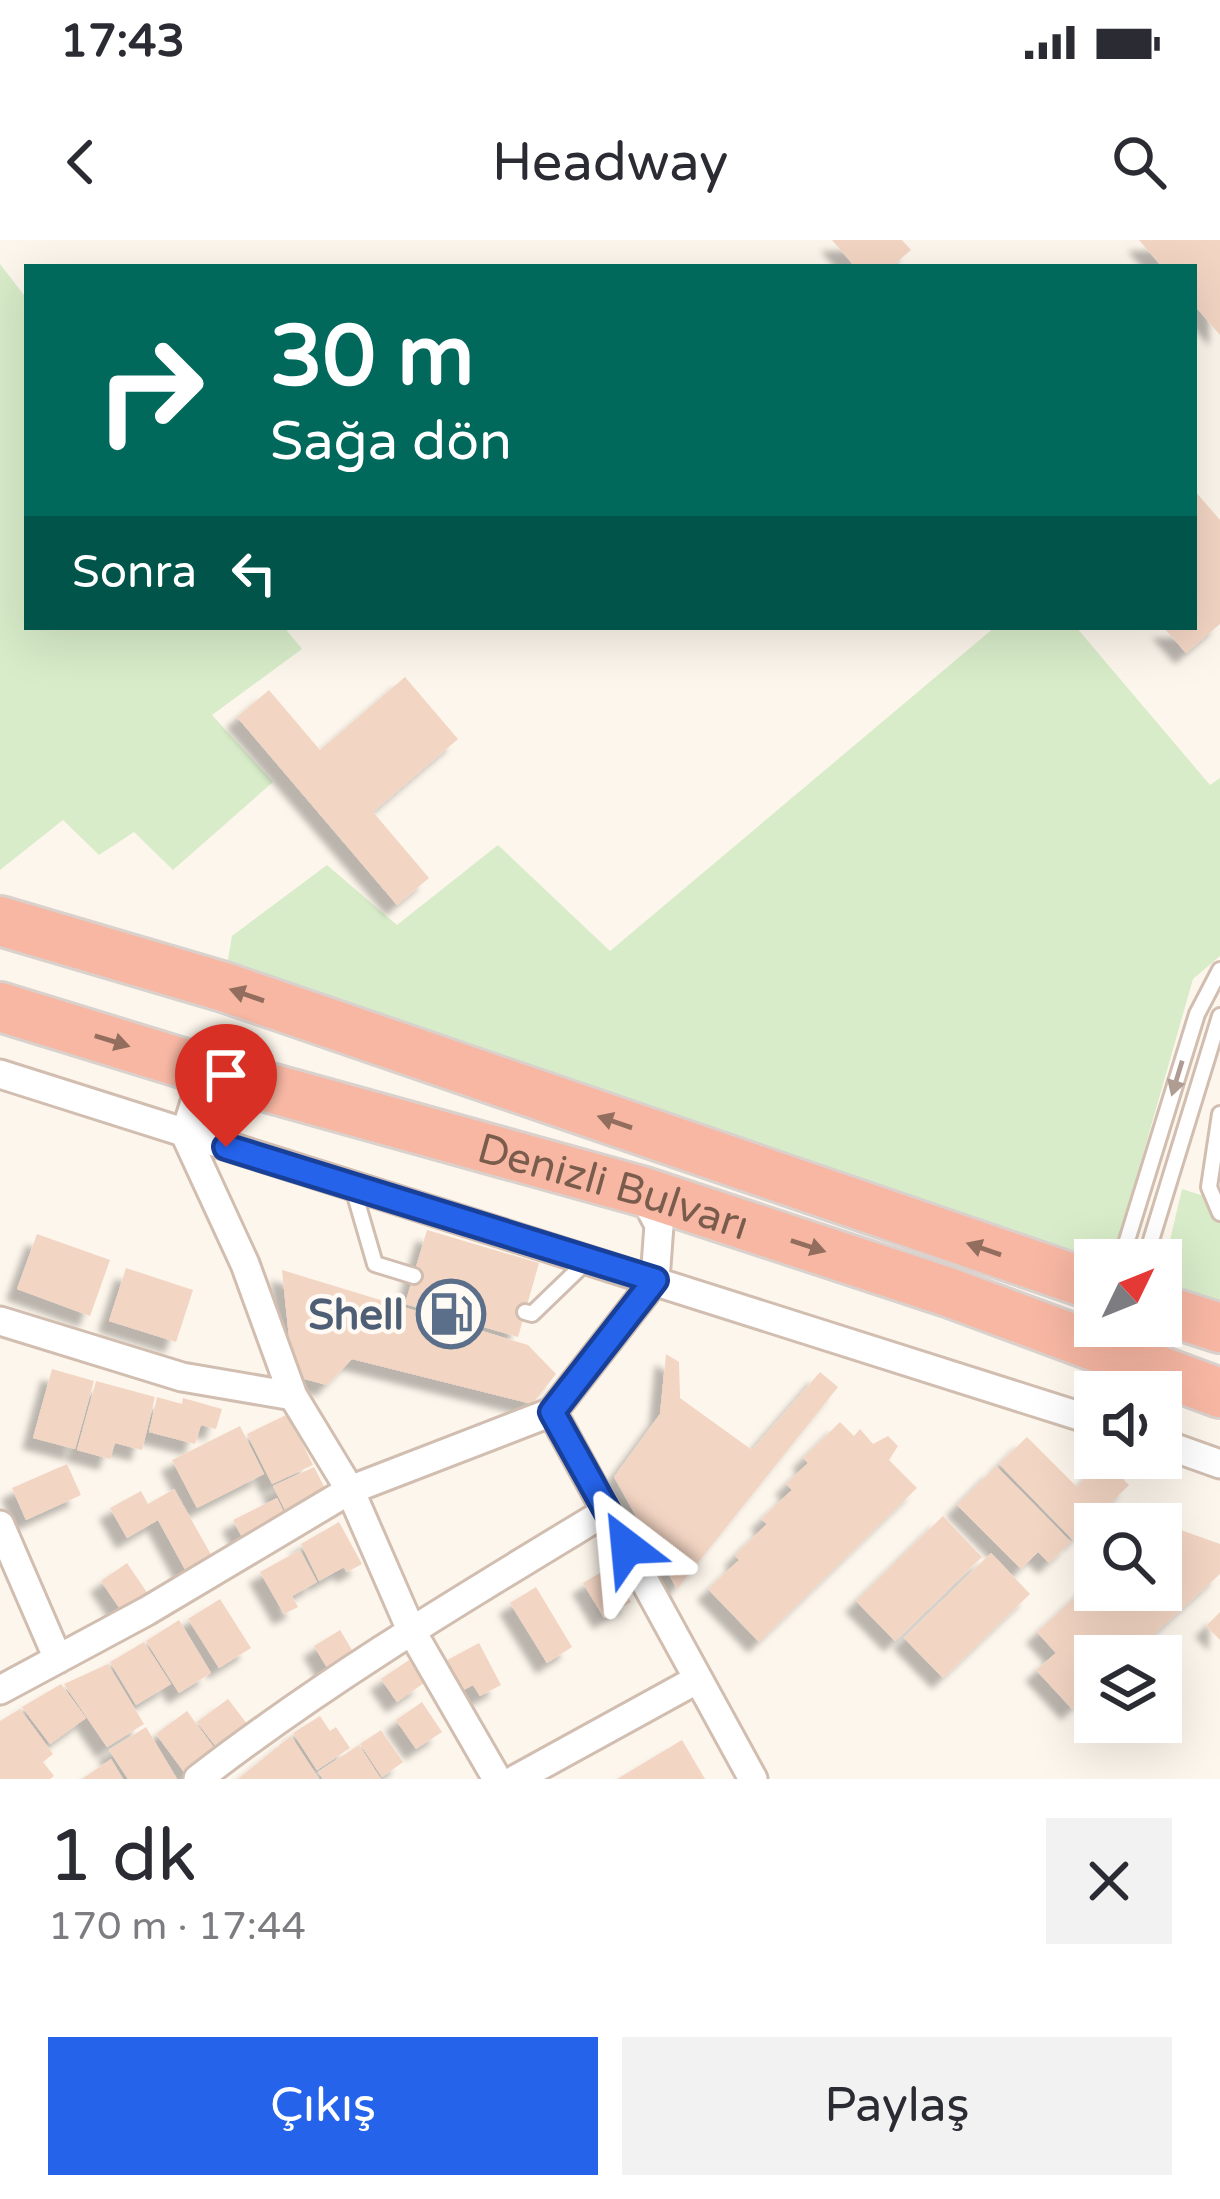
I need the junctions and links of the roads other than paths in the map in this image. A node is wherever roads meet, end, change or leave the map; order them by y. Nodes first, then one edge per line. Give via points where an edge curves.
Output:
1 (0, 921) edge
2 (1220, 970) edge
3 (0, 1007) edge
4 (1220, 1016) edge
5 (205, 1070) junction
6 (0, 1074) edge
7 (1220, 1114) edge
8 (185, 1134) junction
9 (352, 1185) junction
10 (641, 1192) junction
11 (1220, 1213) edge
12 (1127, 1239) edge
13 (1151, 1239) edge
14 (589, 1259) junction
15 (414, 1276) dead end
16 (1074, 1279) edge
17 (655, 1280) junction
18 (525, 1312) dead end
19 (1182, 1316) edge
20 (0, 1321) edge
21 (1220, 1328) edge
22 (1220, 1393) edge
23 (293, 1396) junction
24 (552, 1412) junction
25 (1074, 1414) edge
26 (1182, 1450) edge
27 (1220, 1464) edge
28 (350, 1490) junction
29 (607, 1511) junction
30 (0, 1525) edge
31 (412, 1630) junction
32 (58, 1659) junction
33 (698, 1679) junction
34 (0, 1690) edge
35 (198, 1779) edge
36 (497, 1779) edge
37 (517, 1779) edge
38 (753, 1779) edge

16 -> 1 highway, Denizli Bulvarı via 224,987
2 -> 12 lane via 1197,1014
3 -> 5 highway, Denizli Bulvarı
4 - 13 lane
5 - 8 street
5 - 10 highway, Denizli Bulvarı
6 - 8 street
7 - 11 lane via 1209,1187
8 - 9 street
8 - 23 street
9 - 14 street
9 - 15 lane via 375,1264
10 - 17 street via 659,1225
10 -> 22 highway, Denizli Bulvarı
14 - 17 street
14 - 18 lane via 532,1314
17 - 24 street
17 - 25 street
19 - 21 highway
20 - 23 street via 182,1377
23 - 28 street
24 - 28 street
24 - 29 street
26 - 27 street
28 - 31 street
28 - 32 street
29 - 31 street
29 - 33 street
30 - 32 street
31 - 35 street
31 - 36 street
32 - 34 street
33 - 37 street
33 - 38 street

